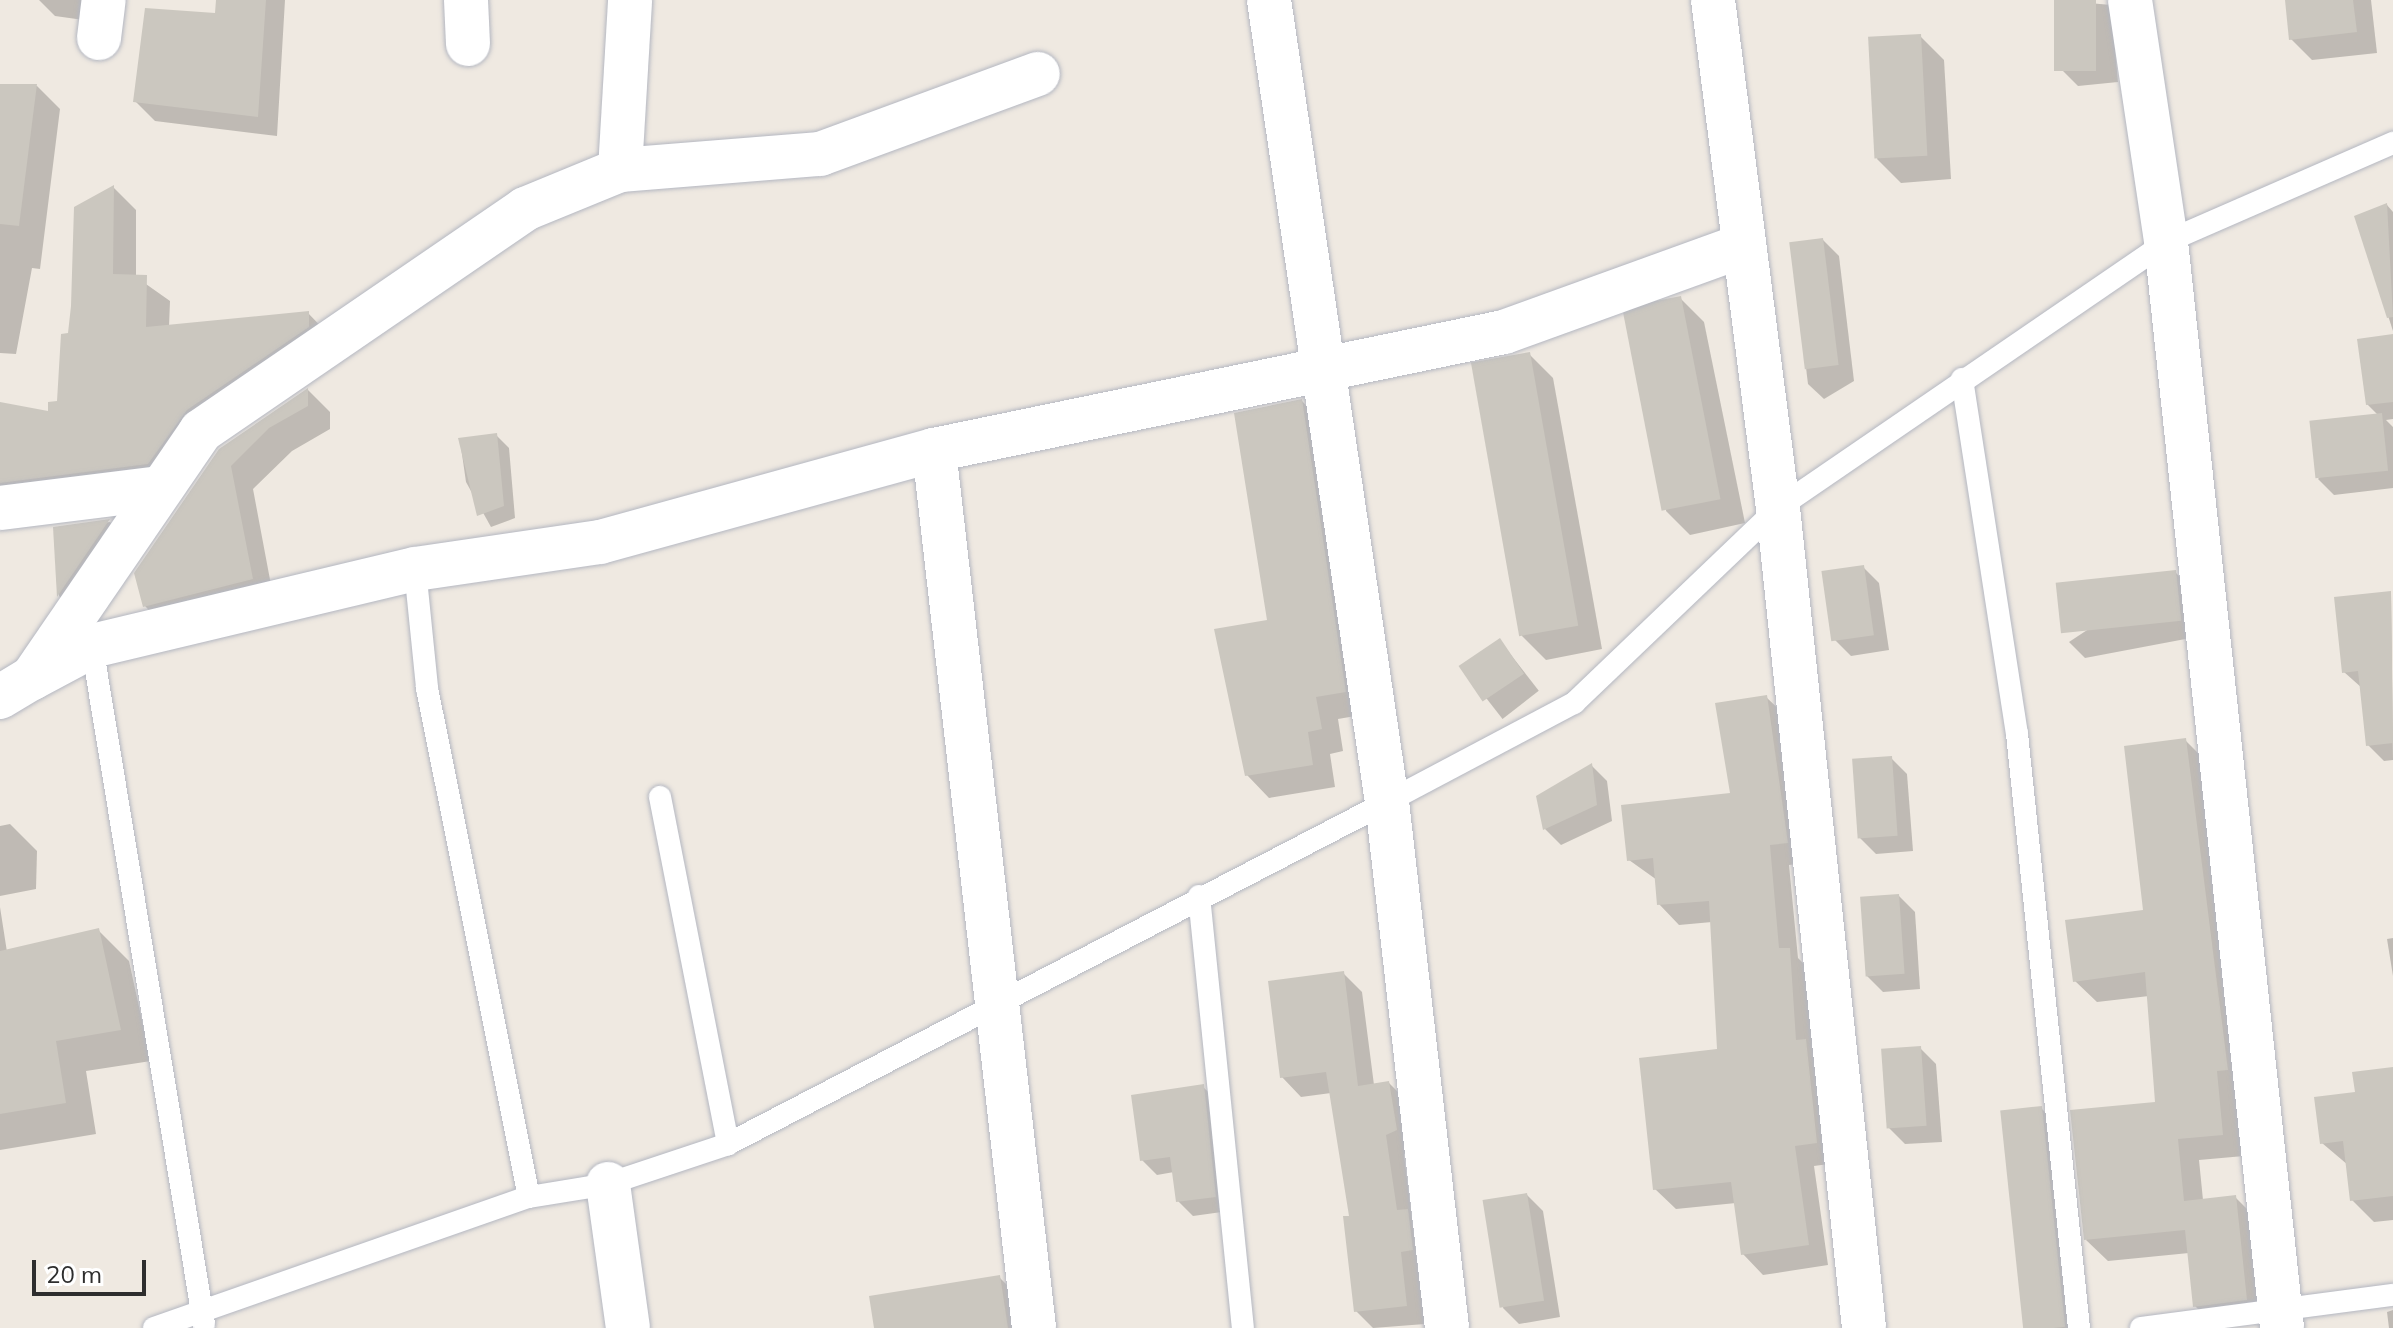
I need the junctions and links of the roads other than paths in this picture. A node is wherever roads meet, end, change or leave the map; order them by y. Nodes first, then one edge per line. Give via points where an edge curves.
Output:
1 (466, 0) edge
2 (630, 0) edge
3 (1269, 0) edge
4 (1713, 0) edge
5 (2130, 0) edge
6 (468, 44) dead end
7 (1038, 74) dead end
8 (2393, 143) edge
9 (620, 170) junction
10 (2166, 242) junction
11 (1744, 245) junction
12 (1321, 375) junction
13 (1962, 379) junction
14 (934, 450) junction
15 (160, 488) junction
16 (0, 508) edge
17 (1778, 508) junction
18 (415, 569) junction
19 (92, 646) junction
20 (16, 687) edge
21 (660, 797) dead end
22 (1387, 802) junction
23 (1199, 896) junction
24 (993, 1008) junction
25 (728, 1144) junction
26 (608, 1184) junction
27 (529, 1197) junction
28 (2393, 1295) edge
29 (2281, 1317) edge
30 (203, 1320) edge
31 (154, 1328) edge
32 (628, 1328) edge
33 (1034, 1328) edge
34 (1243, 1328) edge
35 (1447, 1328) edge
36 (1864, 1328) edge
37 (2079, 1328) edge
38 (2141, 1328) edge

1 - 6 street
2 - 9 street
3 - 12 street
4 - 11 street
5 - 10 street
7 - 9 street via 820,154
8 - 10 lane
9 - 15 street via 525,209 201,431
10 - 13 lane
10 - 29 street
11 - 12 street via 1504,332
11 - 17 street
12 - 14 street
12 - 22 street
13 - 17 lane
13 - 37 lane via 2017,734
14 - 18 street via 600,542
14 - 24 street
15 - 16 street
15 - 20 street
17 - 22 lane via 1574,703
17 - 36 street
18 - 19 street
18 - 27 lane via 427,688
19 - 20 street
19 - 30 lane
21 - 25 lane
22 - 23 lane
22 - 35 street
23 - 24 lane
23 - 34 lane
24 - 25 lane
24 - 33 street
25 - 26 lane
26 - 27 lane
26 - 32 street
27 - 30 lane
28 - 29 lane
29 - 38 lane
30 - 31 lane

